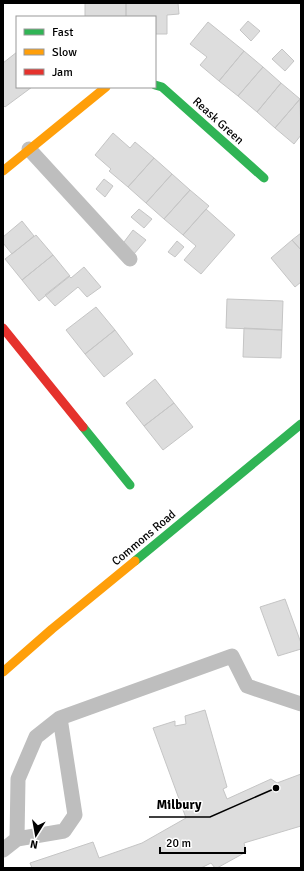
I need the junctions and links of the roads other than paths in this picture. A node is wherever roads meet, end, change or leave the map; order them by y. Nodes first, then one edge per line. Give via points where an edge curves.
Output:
1 (156, 85) edge
2 (105, 88) edge
3 (29, 149) junction
4 (3, 171) edge
5 (264, 178) dead end
6 (130, 259) dead end
7 (3, 328) edge
8 (300, 426) edge
9 (130, 485) dead end
10 (3, 672) edge
11 (301, 704) edge
12 (60, 718) junction
13 (18, 839) junction
14 (3, 850) edge

1 - 5 street, Reask Green via 162,87
2 - 3 street
3 - 4 street
3 - 6 lane
7 - 9 street
8 - 10 street, Commons Road
11 - 12 lane via 247,686 232,656
12 - 13 lane via 36,736 18,779
12 - 13 lane via 74,815 64,832
13 - 14 lane

